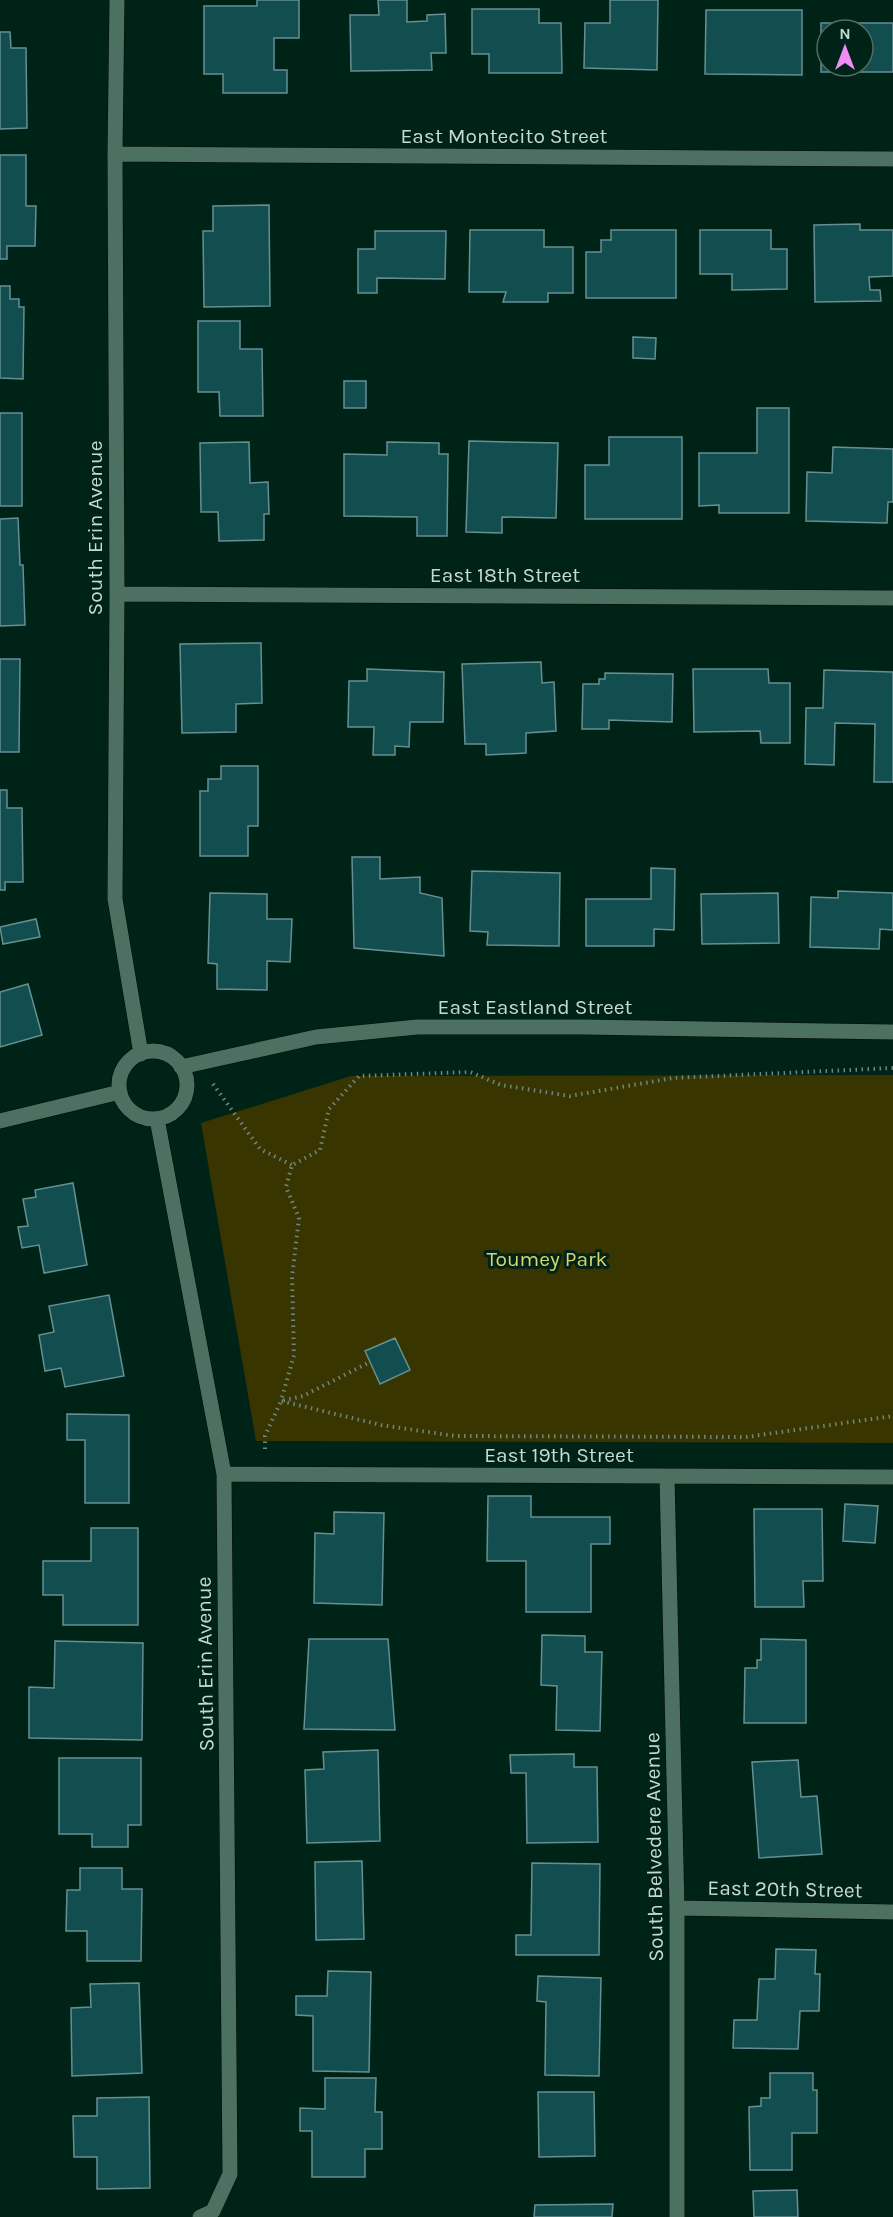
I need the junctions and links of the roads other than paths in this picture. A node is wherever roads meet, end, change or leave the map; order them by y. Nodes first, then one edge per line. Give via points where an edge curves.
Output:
1 (117, 0) edge
2 (115, 154) junction
3 (893, 159) edge
4 (117, 594) junction
5 (893, 598) edge
6 (893, 1032) edge
7 (141, 1054) junction
8 (181, 1067) junction
9 (120, 1092) junction
10 (157, 1119) junction
11 (0, 1121) edge
12 (224, 1474) junction
13 (667, 1477) junction
14 (893, 1478) edge
15 (677, 1908) junction
16 (893, 1912) edge
17 (204, 2216) edge
18 (677, 2217) edge

1 - 2 street, South Erin Avenue
2 - 3 street, East Montecito Street
2 - 4 street, South Erin Avenue
4 - 5 street, East 18th Street
4 - 7 street, South Erin Avenue via 114,899
6 - 8 street, East Eastland Street via 417,1027 316,1037
7 - 8 street via 159,1052 171,1056
7 - 9 street via 122,1072
8 - 10 street via 186,1095 173,1112
9 - 10 street via 133,1112
9 - 11 street
10 - 12 street, South Erin Avenue
12 - 13 street, East 19th Street
12 - 17 street, South Erin Avenue via 230,2174
13 - 14 street, East 19th Street
13 - 15 street, South Belvedere Avenue
15 - 16 street, East 20th Street
15 - 18 street, South Belvedere Avenue

